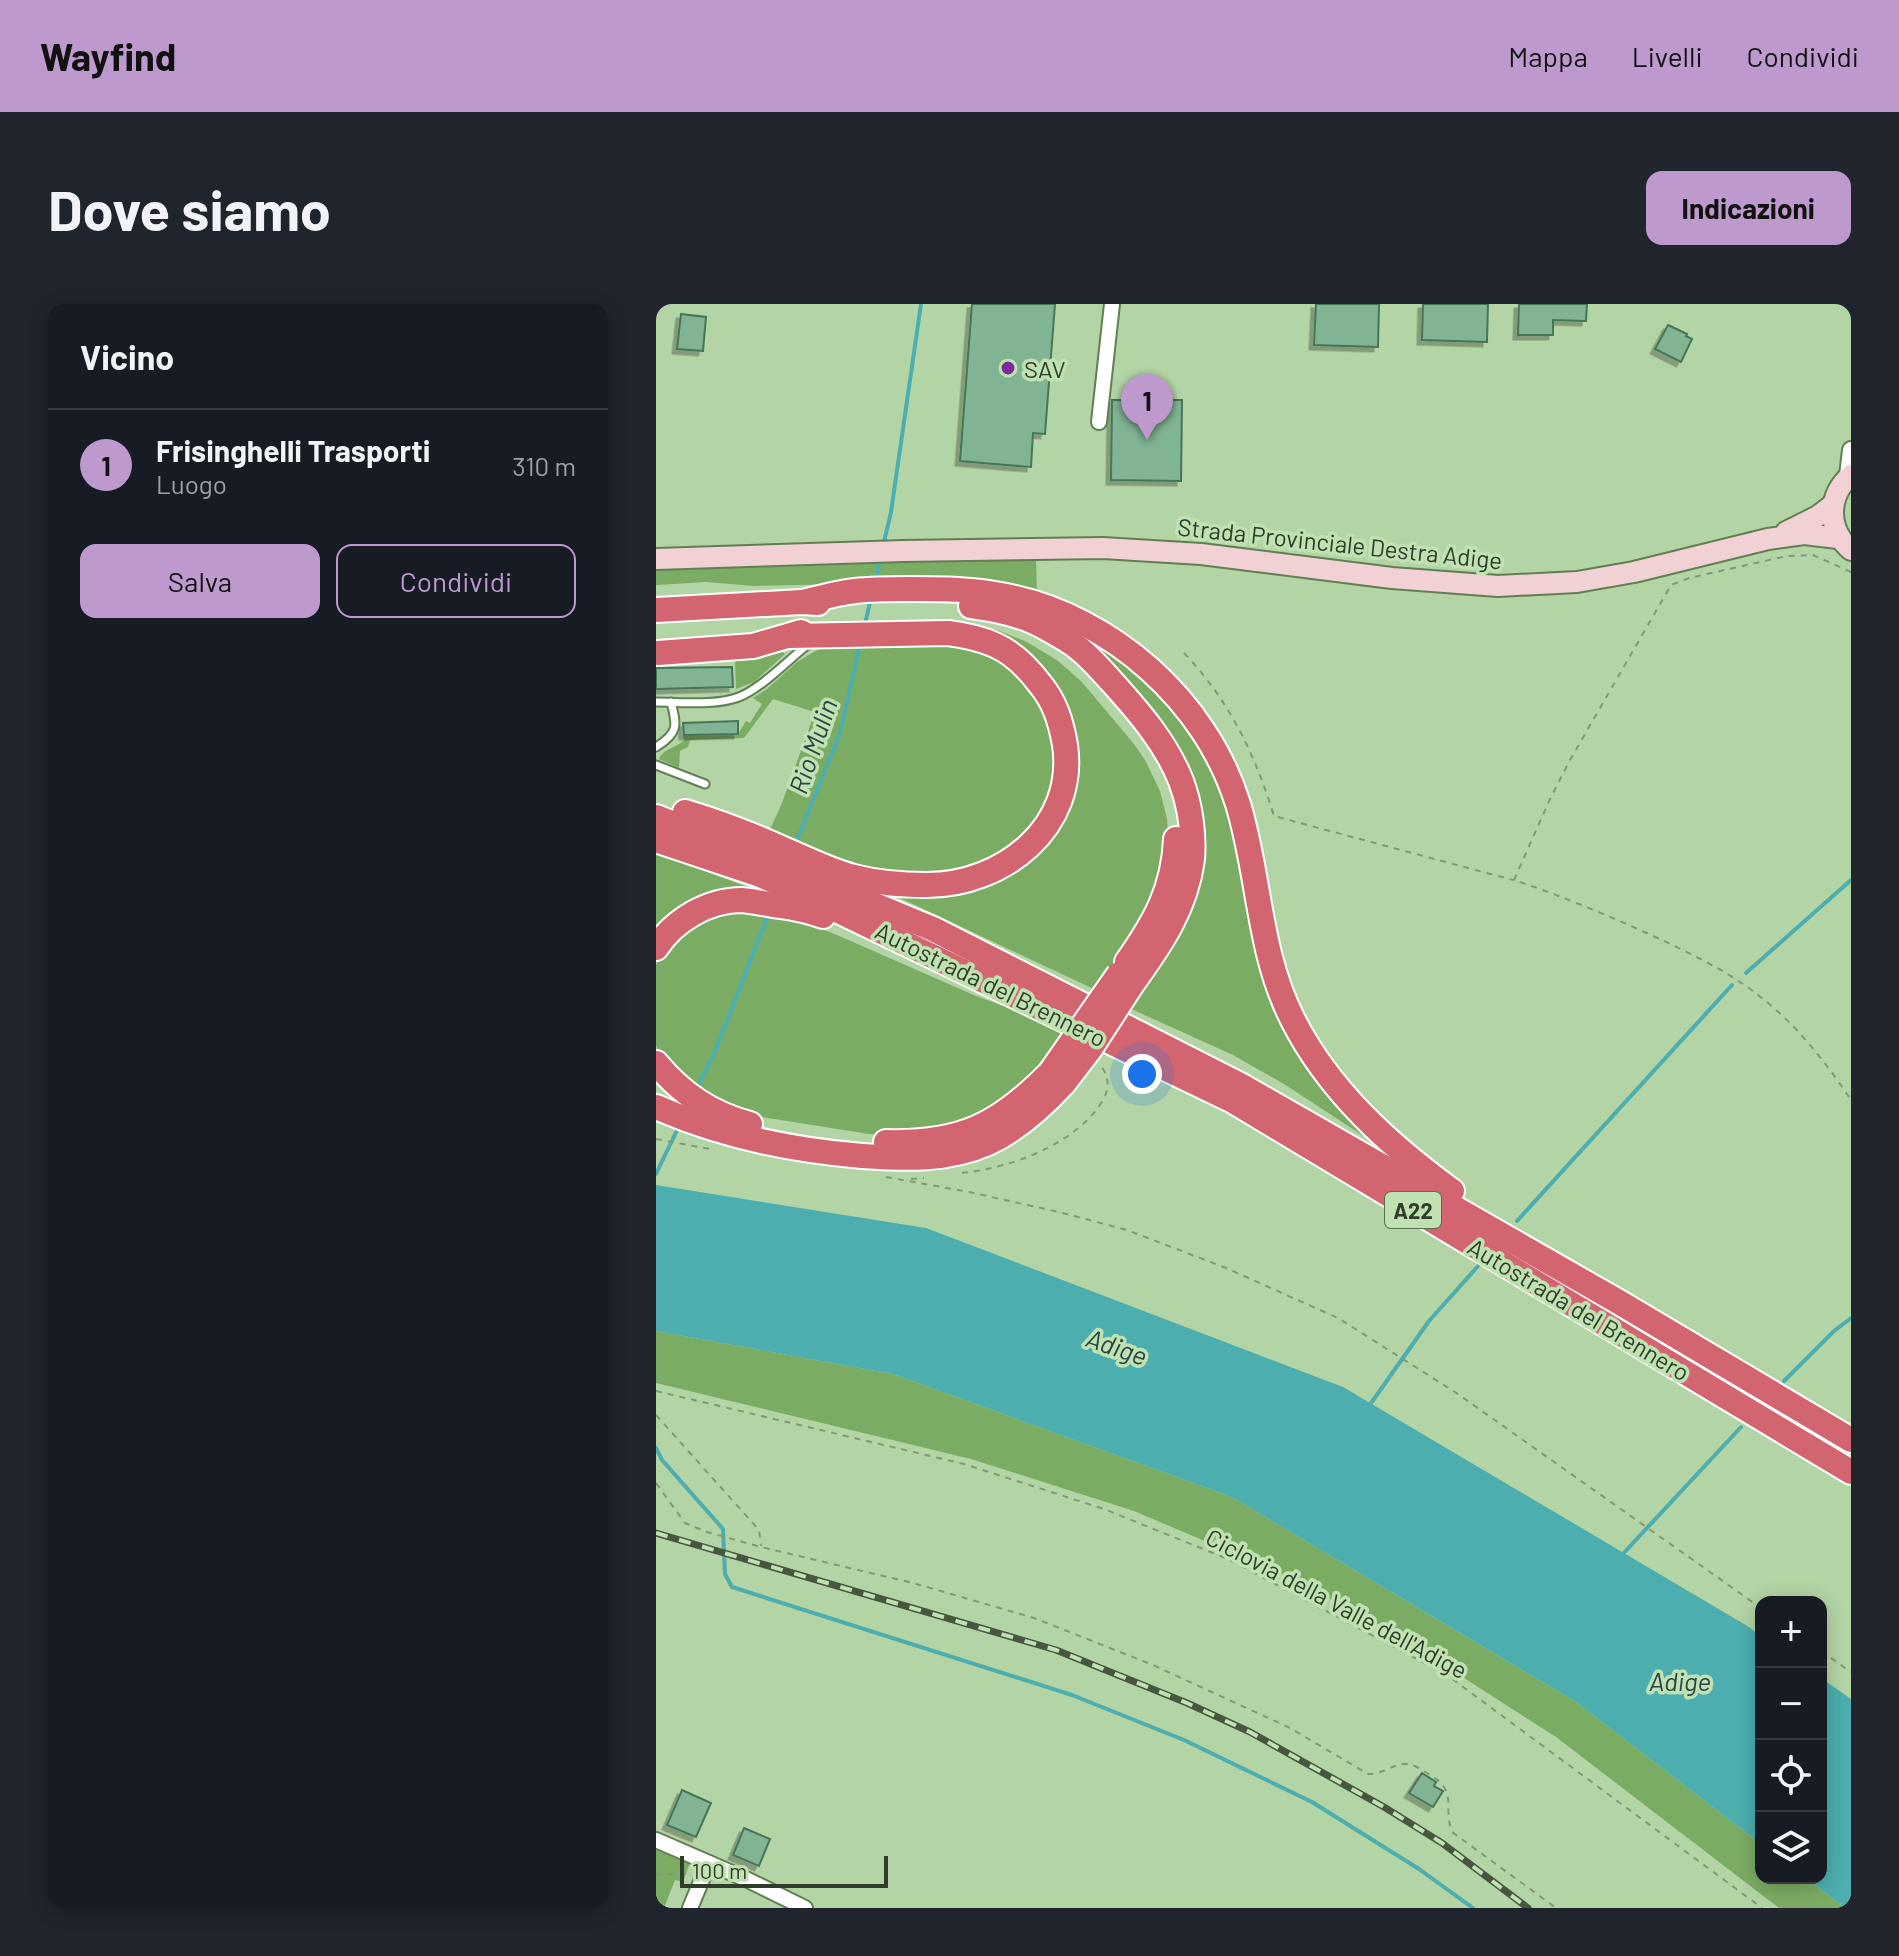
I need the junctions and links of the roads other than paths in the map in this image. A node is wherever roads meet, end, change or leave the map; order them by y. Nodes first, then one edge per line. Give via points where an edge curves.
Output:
1 (1112, 304) edge
2 (1099, 422) dead end
3 (1851, 450) edge
4 (1850, 475) edge
5 (1831, 506) junction
6 (1768, 539) junction
7 (1845, 544) edge
8 (656, 559) edge
9 (656, 610) edge
10 (890, 611) junction
11 (789, 636) junction
12 (818, 636) junction
13 (658, 653) dead end
14 (656, 702) edge
15 (671, 702) junction
16 (656, 747) edge
17 (656, 765) edge
18 (705, 784) dead end
19 (656, 804) edge
20 (656, 817) edge
21 (656, 840) edge
22 (766, 860) junction
23 (801, 884) junction
24 (656, 948) edge
25 (656, 1063) edge
26 (663, 1110) edge
27 (706, 1118) junction
28 (1536, 1256) junction
29 (1851, 1440) edge
30 (1851, 1472) edge
31 (656, 1840) edge
32 (706, 1869) junction
33 (690, 1908) edge
34 (805, 1908) edge

1 - 2 street
3 - 4 street
4 - 5 main road, Strada Provinciale Destra Adige
5 - 6 main road, Strada Provinciale Destra Adige
5 - 7 main road, Strada Provinciale Destra Adige
6 - 7 main road, Strada Provinciale Destra Adige via 1804,534
6 - 8 main road, Strada Provinciale Destra Adige via 1606,577 1498,586 1103,548
9 - 10 highway via 802,602 855,591
10 - 11 highway via 823,623
10 - 12 highway
10 - 23 highway via 996,645 1031,673 1046,691 1062,728 1064,786 1044,829 1027,849 978,877 927,885 853,877
10 - 27 highway, bridge via 960,604 989,608 1044,626 1079,648 1155,735 1182,783 1191,825 1187,889 1161,944 1125,979 1090,1049 1057,1078 1029,1117 987,1143 924,1159 879,1157 773,1144
10 - 28 highway via 971,590 1006,595 1089,626 1149,666 1193,716 1230,783 1246,834 1270,963 1316,1061 1352,1105 1415,1164
11 - 12 highway
11 - 13 highway via 753,646
12 - 15 lane via 738,697
14 - 15 lane
15 - 16 lane via 676,722 670,737
17 - 18 lane
19 - 22 highway via 717,822
20 - 22 highway, Autostrada del Brennero / A22
21 - 22 highway, Autostrada del Brennero / A22
22 - 23 highway, Autostrada del Brennero / A22
22 - 23 highway
23 - 24 highway via 753,901 700,910 672,928
23 - 28 highway, Autostrada del Brennero / A22 via 933,929 1240,1085
23 - 30 highway, Autostrada del Brennero / A22 via 963,971 1233,1101
25 - 27 highway
26 - 27 highway
28 - 29 highway, Autostrada del Brennero / A22
31 - 32 street
32 - 33 street
32 - 34 street

